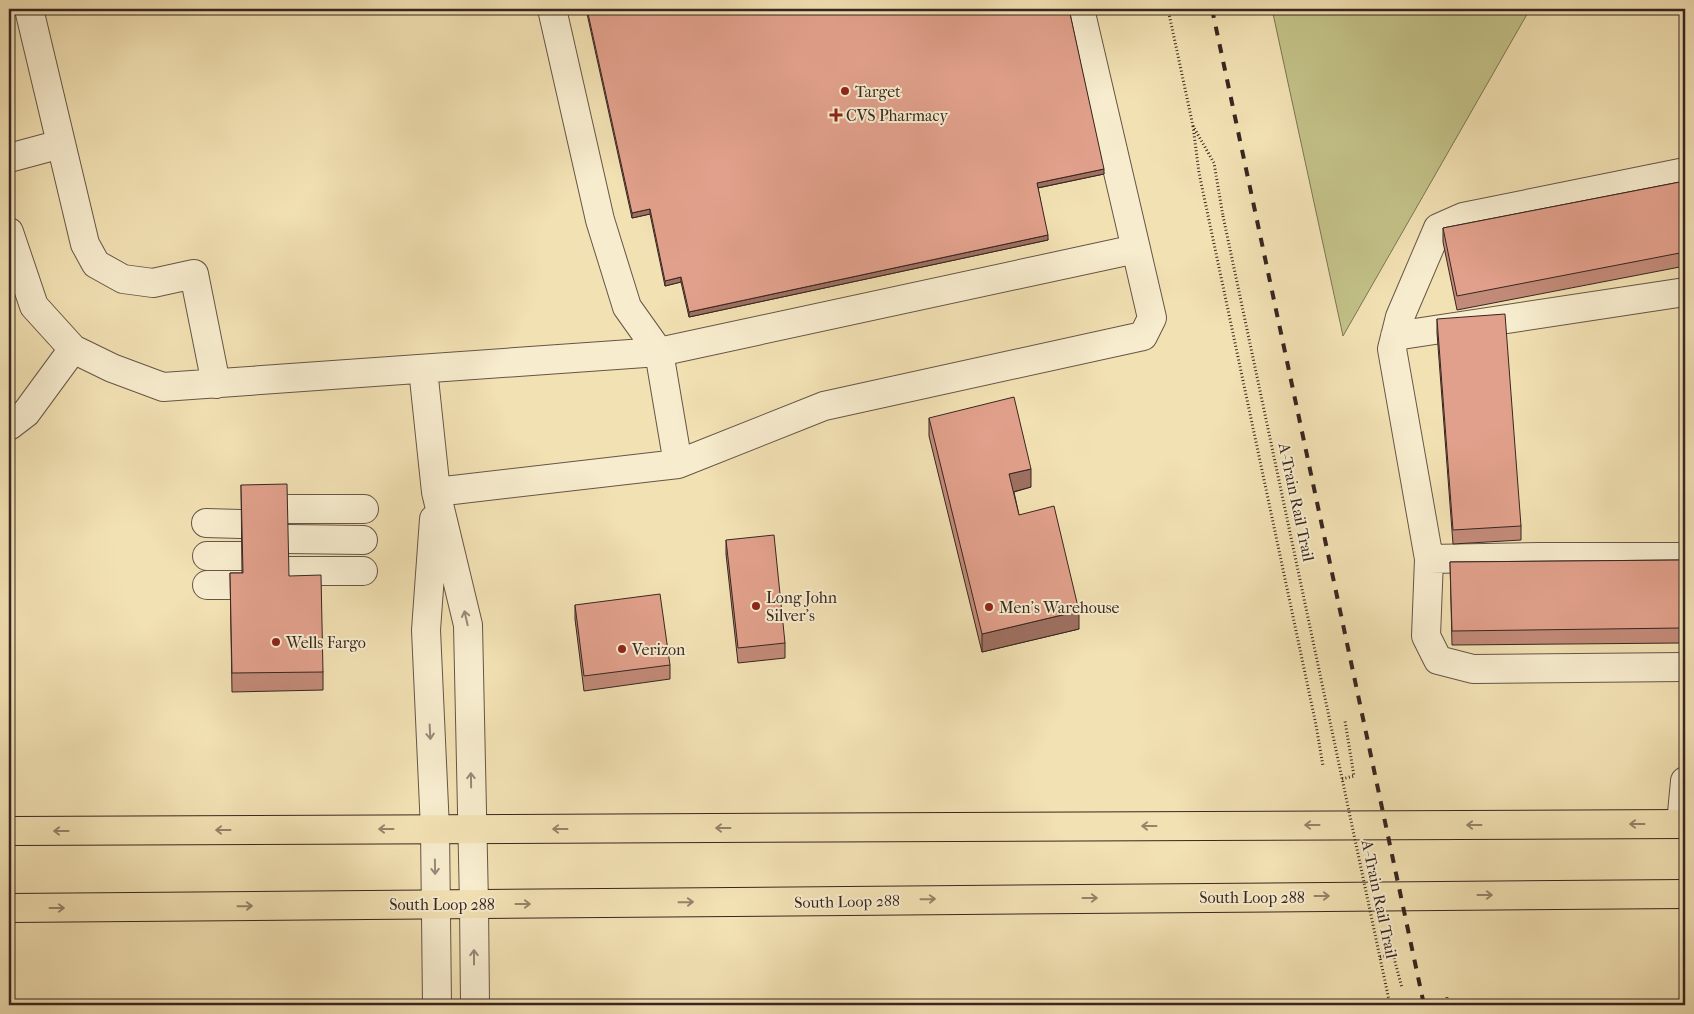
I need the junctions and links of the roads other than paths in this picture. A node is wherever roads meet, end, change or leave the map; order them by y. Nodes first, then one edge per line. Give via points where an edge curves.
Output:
1 (29, 9) edge
2 (552, 9) edge
3 (1080, 9) edge
4 (61, 144) junction
5 (9, 158) edge
6 (1685, 172) edge
7 (9, 232) edge
8 (1136, 249) junction
9 (1685, 292) edge
10 (1396, 336) junction
11 (73, 349) junction
12 (659, 352) junction
13 (423, 369) junction
14 (216, 384) junction
15 (9, 426) edge
16 (678, 464) junction
17 (436, 492) junction
18 (206, 547) joint
19 (288, 547) joint
20 (1685, 557) edge
21 (1429, 559) junction
22 (1685, 667) edge
23 (1685, 781) edge
24 (1683, 824) edge
25 (435, 829) junction
26 (472, 829) junction
27 (9, 831) edge
28 (1685, 894) edge
29 (436, 904) junction
30 (474, 904) junction
31 (9, 908) edge
32 (437, 1005) edge
33 (475, 1005) edge

1 - 4 lane
2 - 12 lane via 600,220 627,307
3 - 8 lane
4 - 5 lane
4 - 14 lane via 85,244 96,264 123,279 153,283 194,274
6 - 10 lane via 1463,217 1438,228 1400,317
7 - 11 lane via 34,306
8 - 12 lane
8 - 16 lane via 1152,318 1144,336 824,406
9 - 10 lane
10 - 21 lane via 1392,349
11 - 14 lane via 112,368 164,387
11 - 15 lane via 26,413
12 - 13 lane
12 - 16 lane
13 - 14 lane
13 - 17 lane
16 - 17 lane
17 -> 25 lane via 426,630
26 -> 17 lane via 468,625
18 - 18 lane via 242,547
19 - 19 lane via 363,548
20 - 21 lane
21 - 22 lane via 1426,636 1438,660 1473,668
23 - 24 lane
24 -> 26 highway
25 - 26 highway
25 -> 27 highway
25 -> 29 lane
26 - 30 lane
30 -> 28 highway, South Loop 288
29 - 30 highway, South Loop 288
31 -> 29 highway, South Loop 288
29 - 32 lane
33 -> 30 lane

